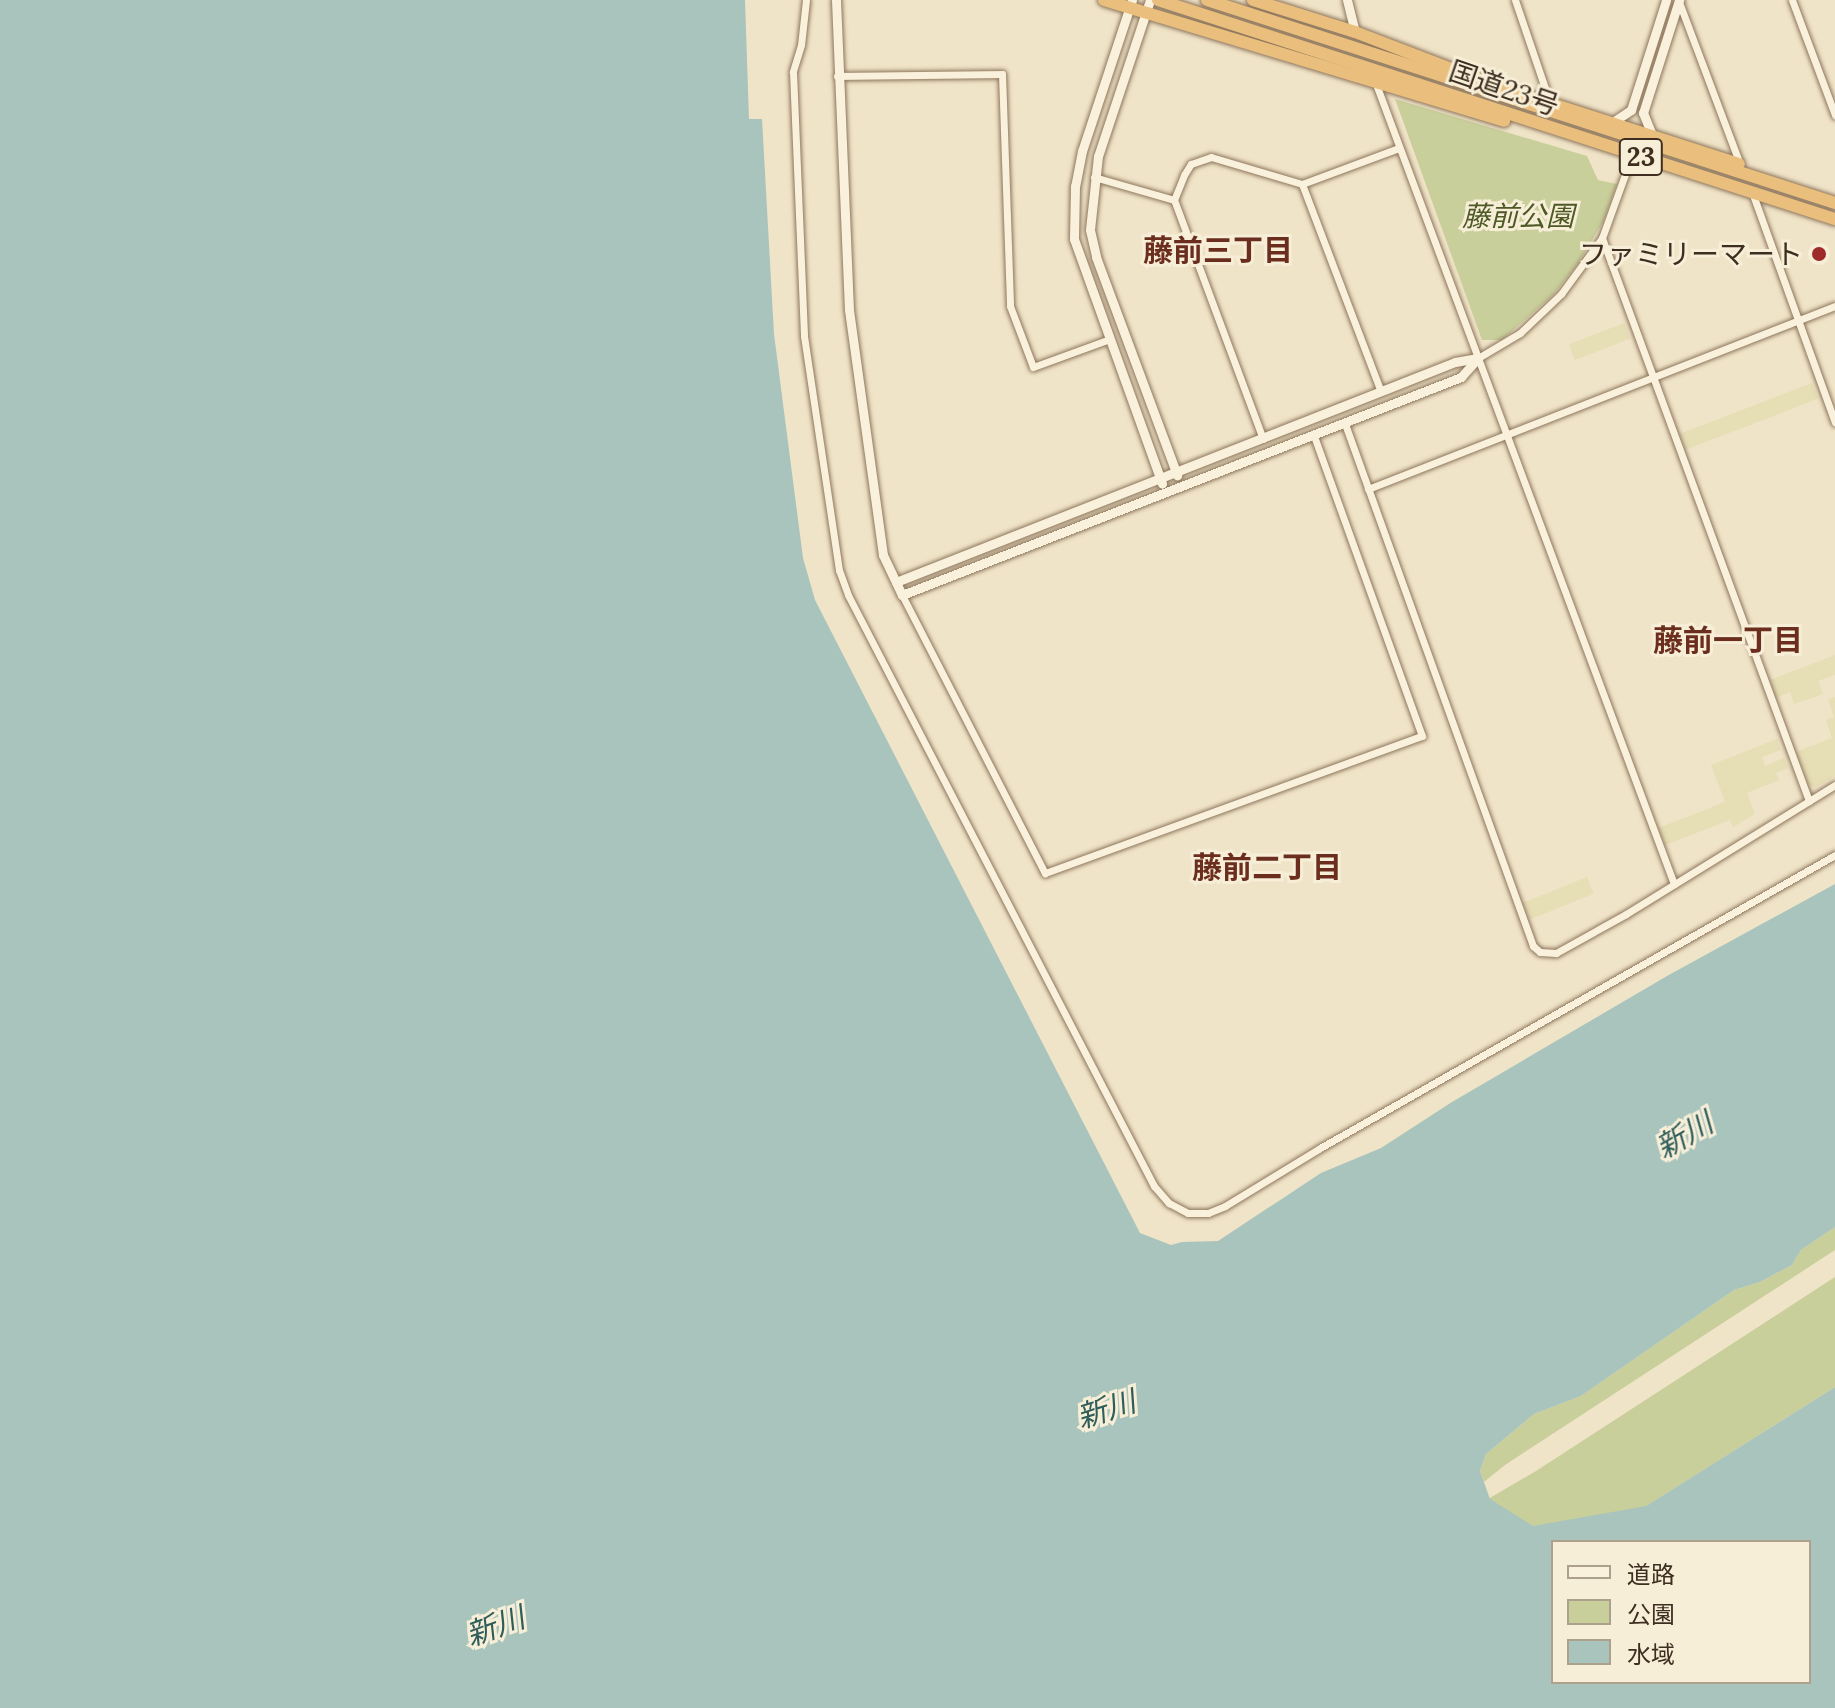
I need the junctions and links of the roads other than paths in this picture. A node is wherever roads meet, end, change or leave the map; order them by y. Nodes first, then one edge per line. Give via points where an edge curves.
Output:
1 (806, 0) edge
2 (836, 0) edge
3 (1104, 0) edge
4 (1150, 0) edge
5 (1158, 0) edge
6 (1207, 0) edge
7 (1253, 0) edge
8 (1348, 0) edge
9 (1515, 0) edge
10 (1666, 0) edge
11 (1792, 0) edge
12 (1678, 1) edge
13 (1131, 4) edge
14 (1146, 15) junction
15 (1355, 32) junction
16 (837, 76) junction
17 (1376, 84) junction
18 (1550, 103) junction
19 (1835, 115) edge
20 (1613, 122) junction
21 (1652, 135) junction
22 (1577, 138) junction
23 (1399, 148) junction
24 (1651, 160) junction
25 (1740, 164) junction
26 (1094, 177) junction
27 (1302, 184) junction
28 (1752, 192) junction
29 (1835, 196) edge
30 (1174, 200) junction
31 (1835, 203) edge
32 (1835, 219) edge
33 (1602, 238) junction
34 (1835, 306) edge
35 (1798, 320) junction
36 (1107, 340) junction
37 (1478, 358) junction
38 (1653, 376) junction
39 (1381, 392) junction
40 (1835, 422) edge
41 (1345, 424) junction
42 (1507, 433) junction
43 (1314, 436) junction
44 (1263, 439) junction
45 (1176, 472) junction
46 (1160, 479) junction
47 (1181, 486) junction
48 (1368, 489) junction
49 (1165, 492) junction
50 (896, 582) junction
51 (902, 595) junction
52 (1835, 785) edge
53 (1809, 801) junction
54 (1835, 855) edge
55 (1674, 884) junction

1 - 54 street via 793,72 802,306 839,570 1154,1186 1169,1203 1188,1213 1225,1206
2 - 16 street
3 - 13 highway
4 - 14 street
5 - 22 highway, 国道23号 / 23
6 - 31 highway, 国道23号 / 23
7 - 15 highway
8 - 15 street
9 - 18 street
10 - 20 street via 1631,110
11 - 19 street
12 - 21 street via 1643,113
12 - 25 street
13 - 14 highway
13 - 36 street via 1082,151 1073,216 1074,239
14 - 17 highway
14 - 26 street
15 - 18 highway
16 - 36 street via 1002,74 1010,306 1033,367
16 - 50 street via 849,310 883,555
17 - 22 highway
17 - 23 street
18 - 20 highway
20 - 21 highway
21 - 25 highway
22 - 24 highway, 国道23号 / 23
23 - 27 street
23 - 37 street
24 - 28 highway, 国道23号 / 23
24 - 33 street via 1627,169
25 - 29 highway
26 - 30 street
26 - 45 street via 1090,230 1096,257
27 - 30 street via 1211,157 1191,164
27 - 39 street
28 - 32 highway, 国道23号 / 23
28 - 35 street
30 - 44 street
33 - 37 street via 1544,312
33 - 38 street
34 - 35 street
35 - 38 street
35 - 40 street
36 - 46 street
37 - 39 street
37 - 41 street via 1461,377
37 - 42 street
38 - 42 street
38 - 53 street
39 - 44 street
41 - 43 street
41 - 48 street
42 - 48 street
42 - 55 street
43 - 47 street
43 - 51 street via 1422,736 1045,873
44 - 45 street
45 - 46 street
45 - 47 street
46 - 49 street
46 - 50 street
47 - 49 street
48 - 55 street via 1533,946 1556,953
49 - 51 street
50 - 51 street
52 - 53 street
53 - 55 street

